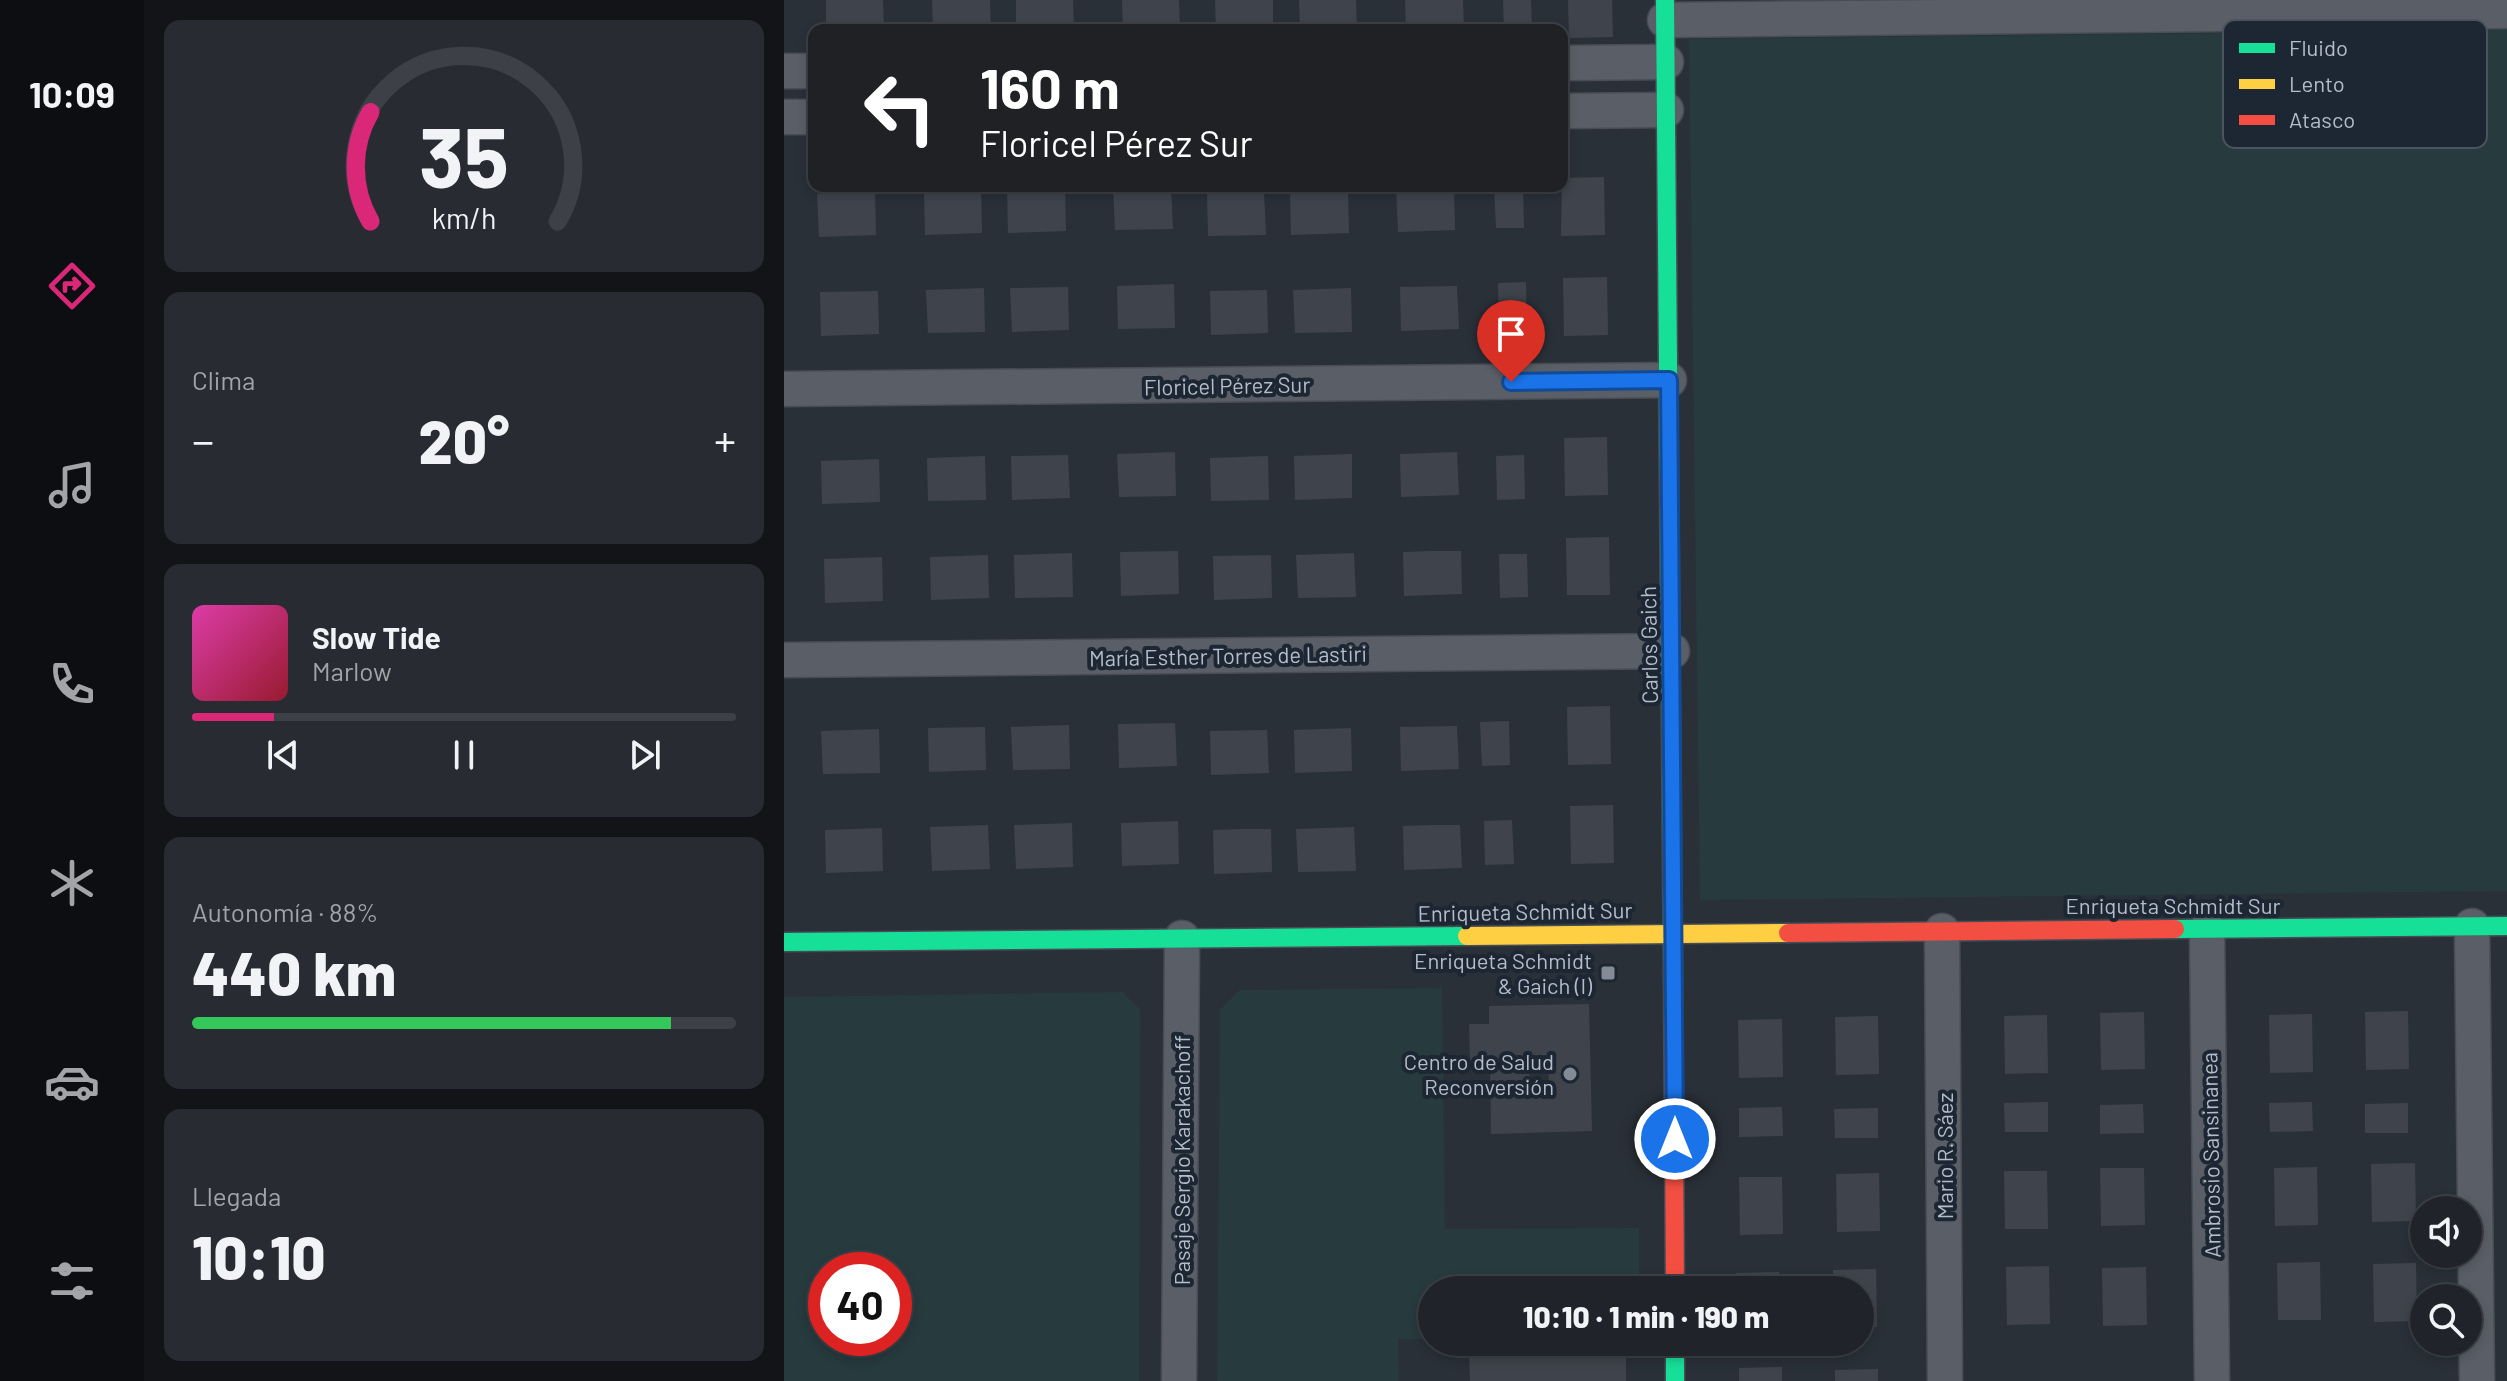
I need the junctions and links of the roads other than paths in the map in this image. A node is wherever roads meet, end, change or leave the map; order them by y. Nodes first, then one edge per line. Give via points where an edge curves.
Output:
1 (2468, 6) edge
2 (2202, 7) edge
3 (1933, 8) edge
4 (1665, 10) edge
5 (2507, 11) edge
6 (1666, 62) junction
7 (1568, 63) edge
8 (784, 71) edge
9 (808, 71) edge
10 (1666, 110) junction
11 (1568, 111) edge
12 (784, 117) edge
13 (808, 117) edge
14 (1669, 380) junction
15 (784, 389) edge
16 (1672, 651) junction
17 (784, 660) edge
18 (2472, 926) junction
19 (2507, 926) edge
20 (2207, 929) junction
21 (1942, 931) junction
22 (1675, 933) junction
23 (1182, 938) junction
24 (784, 942) edge
25 (1675, 1276) edge
26 (1675, 1356) edge
27 (1179, 1381) edge
28 (1675, 1381) edge
29 (1945, 1381) edge
30 (2212, 1381) edge
31 (2477, 1381) edge

1 - 2 street
1 - 5 street
2 - 3 street
3 - 4 street
4 - 6 street, Carlos Gaich
6 - 7 street
6 - 10 street, Carlos Gaich
8 - 9 street
10 - 11 street
10 - 14 street, Carlos Gaich
12 - 13 street
14 - 15 street, Floricel Pérez Sur
14 - 16 street, Carlos Gaich
16 - 17 street, María Esther Torres de Lastiri
16 - 22 street, Carlos Gaich
18 - 19 street, Enriqueta Schmidt Sur
18 - 20 street, Enriqueta Schmidt Sur
18 - 31 street
20 - 21 street, Enriqueta Schmidt Sur
20 - 30 street, Ambrosio Sansinanea
21 - 22 street, Enriqueta Schmidt Sur
21 - 29 street, Mario R. Sáez
22 - 23 street, Enriqueta Schmidt Sur
22 - 25 street, Carlos Gaich
23 - 24 street, Enriqueta Schmidt Sur
23 - 27 street, Pasaje Sergio Karakachoff
26 - 28 street

